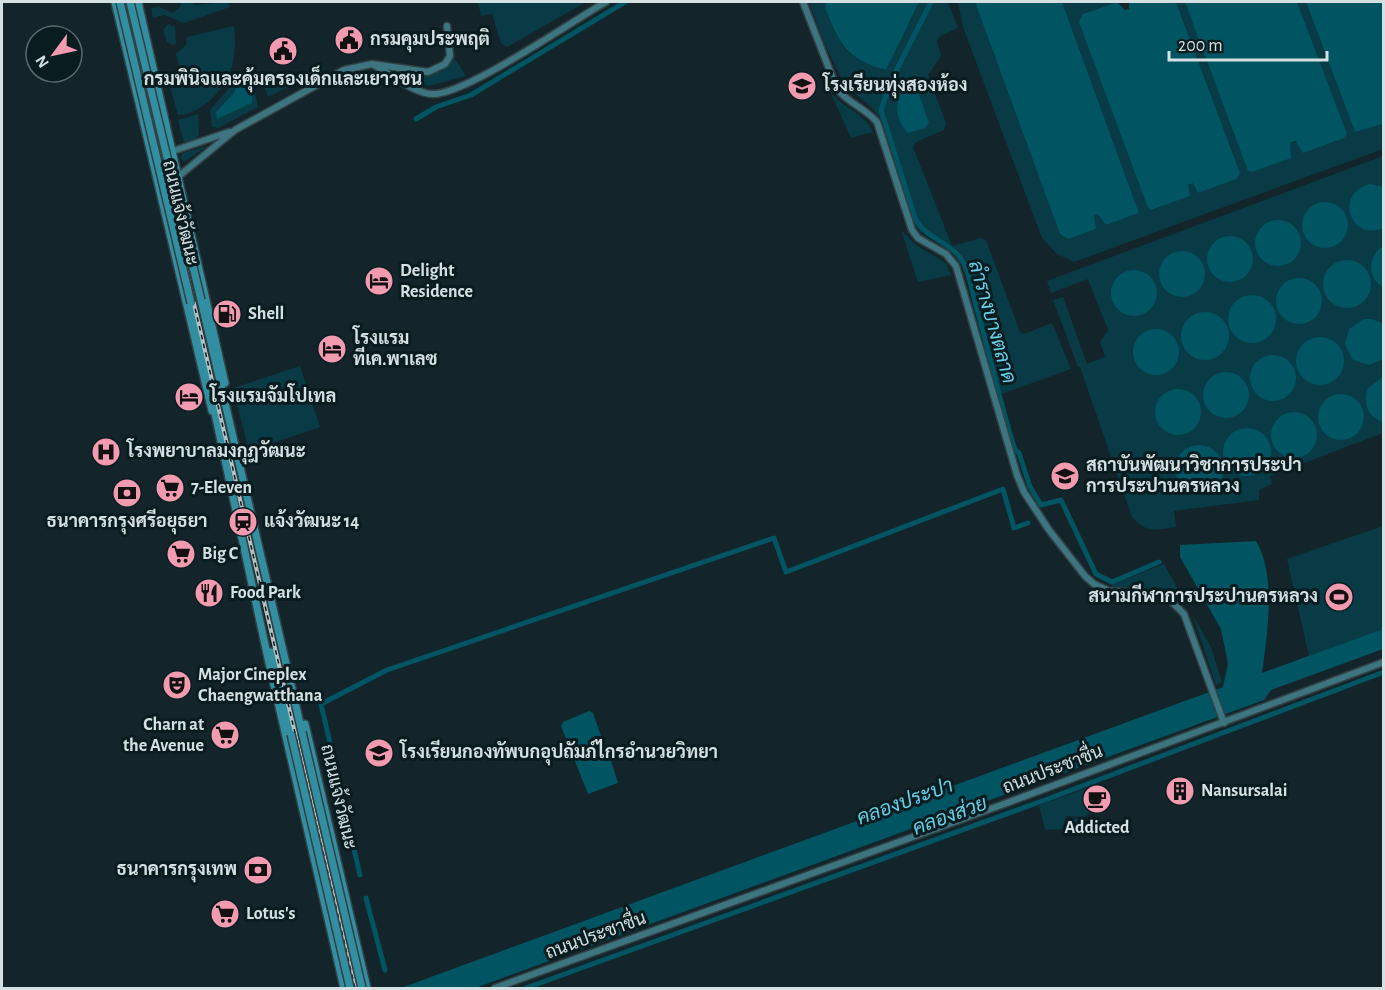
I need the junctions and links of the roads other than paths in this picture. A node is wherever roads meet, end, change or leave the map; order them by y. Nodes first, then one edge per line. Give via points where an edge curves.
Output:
1 (115, 2) edge
2 (120, 2) edge
3 (130, 2) edge
4 (138, 2) edge
5 (606, 2) edge
6 (803, 2) edge
7 (447, 26) dead end
8 (372, 64) junction
9 (167, 125) junction
10 (144, 129) junction
11 (235, 130) junction
12 (173, 151) junction
13 (151, 156) junction
14 (179, 176) junction
15 (181, 188) junction
16 (160, 195) junction
17 (227, 403) junction
18 (218, 431) junction
19 (276, 614) junction
20 (262, 627) junction
21 (1383, 662) edge
22 (1223, 720) junction
23 (334, 848) junction
24 (311, 849) junction
25 (355, 936) junction
26 (332, 939) junction
27 (344, 988) edge
28 (350, 988) edge
29 (362, 988) edge
30 (367, 988) edge
31 (495, 988) edge

1 - 10 main road, ถนนแจ้งวัฒนะ
2 - 18 main road, ถนนแจ้งวัฒนะ, bridge
3 - 17 main road, ถนนแจ้งวัฒนะ, bridge
4 - 9 main road, ถนนแจ้งวัฒนะ
5 - 8 street via 449,92 420,92
6 - 22 street via 837,89 877,122 912,230 956,266 1024,492 1085,576 1109,591 1157,594 1184,614
7 - 8 street via 450,56 437,69 428,72
8 - 11 street via 352,66 328,77
9 - 10 main road via 158,135
9 - 12 main road, ถนนแจ้งวัฒนะ
10 - 13 main road, ถนนแจ้งวัฒนะ
11 - 12 street
11 - 14 street
12 - 13 main road
12 - 14 main road, ถนนแจ้งวัฒนะ
13 - 16 main road, ถนนแจ้งวัฒนะ
14 - 15 main road, ถนนแจ้งวัฒนะ
15 - 16 main road via 169,184
15 - 17 main road, ถนนแจ้งวัฒนะ via 220,350
16 - 18 main road, ถนนแจ้งวัฒนะ
17 - 19 main road, ถนนแจ้งวัฒนะ
18 - 20 main road, ถนนแจ้งวัฒนะ
19 - 23 main road, ถนนแจ้งวัฒนะ
19 - 29 main road, ถนนแจ้งวัฒนะ, bridge
20 - 24 main road, ถนนแจ้งวัฒนะ
20 - 28 main road, ถนนแจ้งวัฒนะ, bridge
21 - 22 street, ถนนประชาชื่น
22 - 31 street, ถนนประชาชื่น
23 - 24 main road via 333,858 327,862 317,860
23 - 25 main road, ถนนแจ้งวัฒนะ
24 - 26 main road, ถนนแจ้งวัฒนะ
25 - 26 main road via 344,927 333,932
25 - 30 main road, ถนนแจ้งวัฒนะ
26 - 27 main road, ถนนแจ้งวัฒนะ

